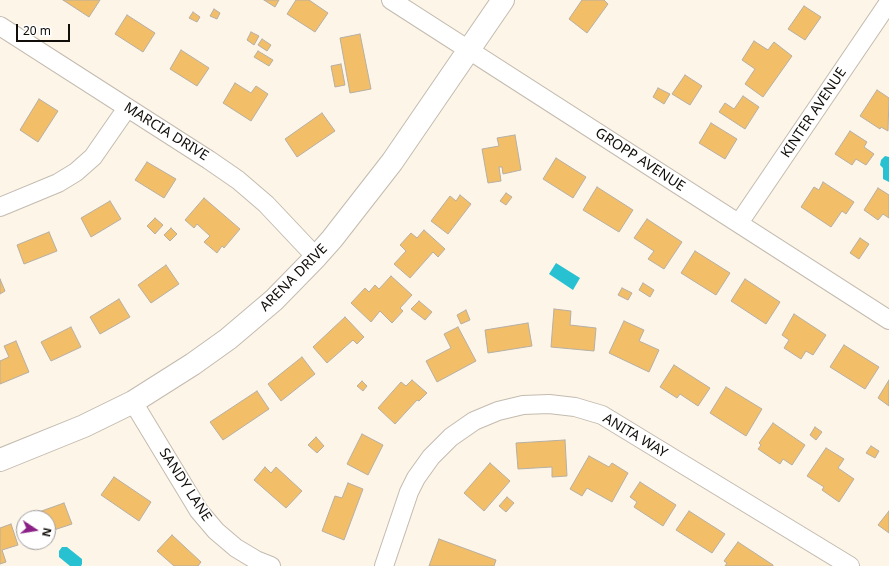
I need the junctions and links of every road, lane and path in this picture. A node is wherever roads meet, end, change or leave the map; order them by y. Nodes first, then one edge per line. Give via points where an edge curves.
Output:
1 (391, 0) edge
2 (503, 0) edge
3 (889, 2) edge
4 (0, 26) edge
5 (468, 50) junction
6 (127, 108) junction
7 (0, 207) edge
8 (739, 223) junction
9 (316, 257) junction
10 (889, 320) edge
11 (133, 402) junction
12 (0, 460) edge
13 (271, 566) edge
14 (384, 566) edge
15 (850, 566) edge

1 - 5 street, GROPP AVENUE
2 - 5 main road, ARENA DRIVE
3 - 8 street, KINTER AVENUE
4 - 6 street, MARCIA DRIVE
5 - 8 street, GROPP AVENUE
5 - 9 main road, ARENA DRIVE via 392,162
6 - 7 street via 92,158 76,172 58,183
6 - 9 street, MARCIA DRIVE via 238,180 266,204
8 - 10 street, GROPP AVENUE
9 - 11 main road, ARENA DRIVE via 274,300 228,339
11 - 12 main road, ARENA DRIVE via 84,426
11 - 13 street, SANDY LANE via 199,511 216,531 236,548
14 - 15 street, ANITA WAY via 416,478 431,457 451,437 474,421 498,411 523,405 549,404 575,407 602,415

